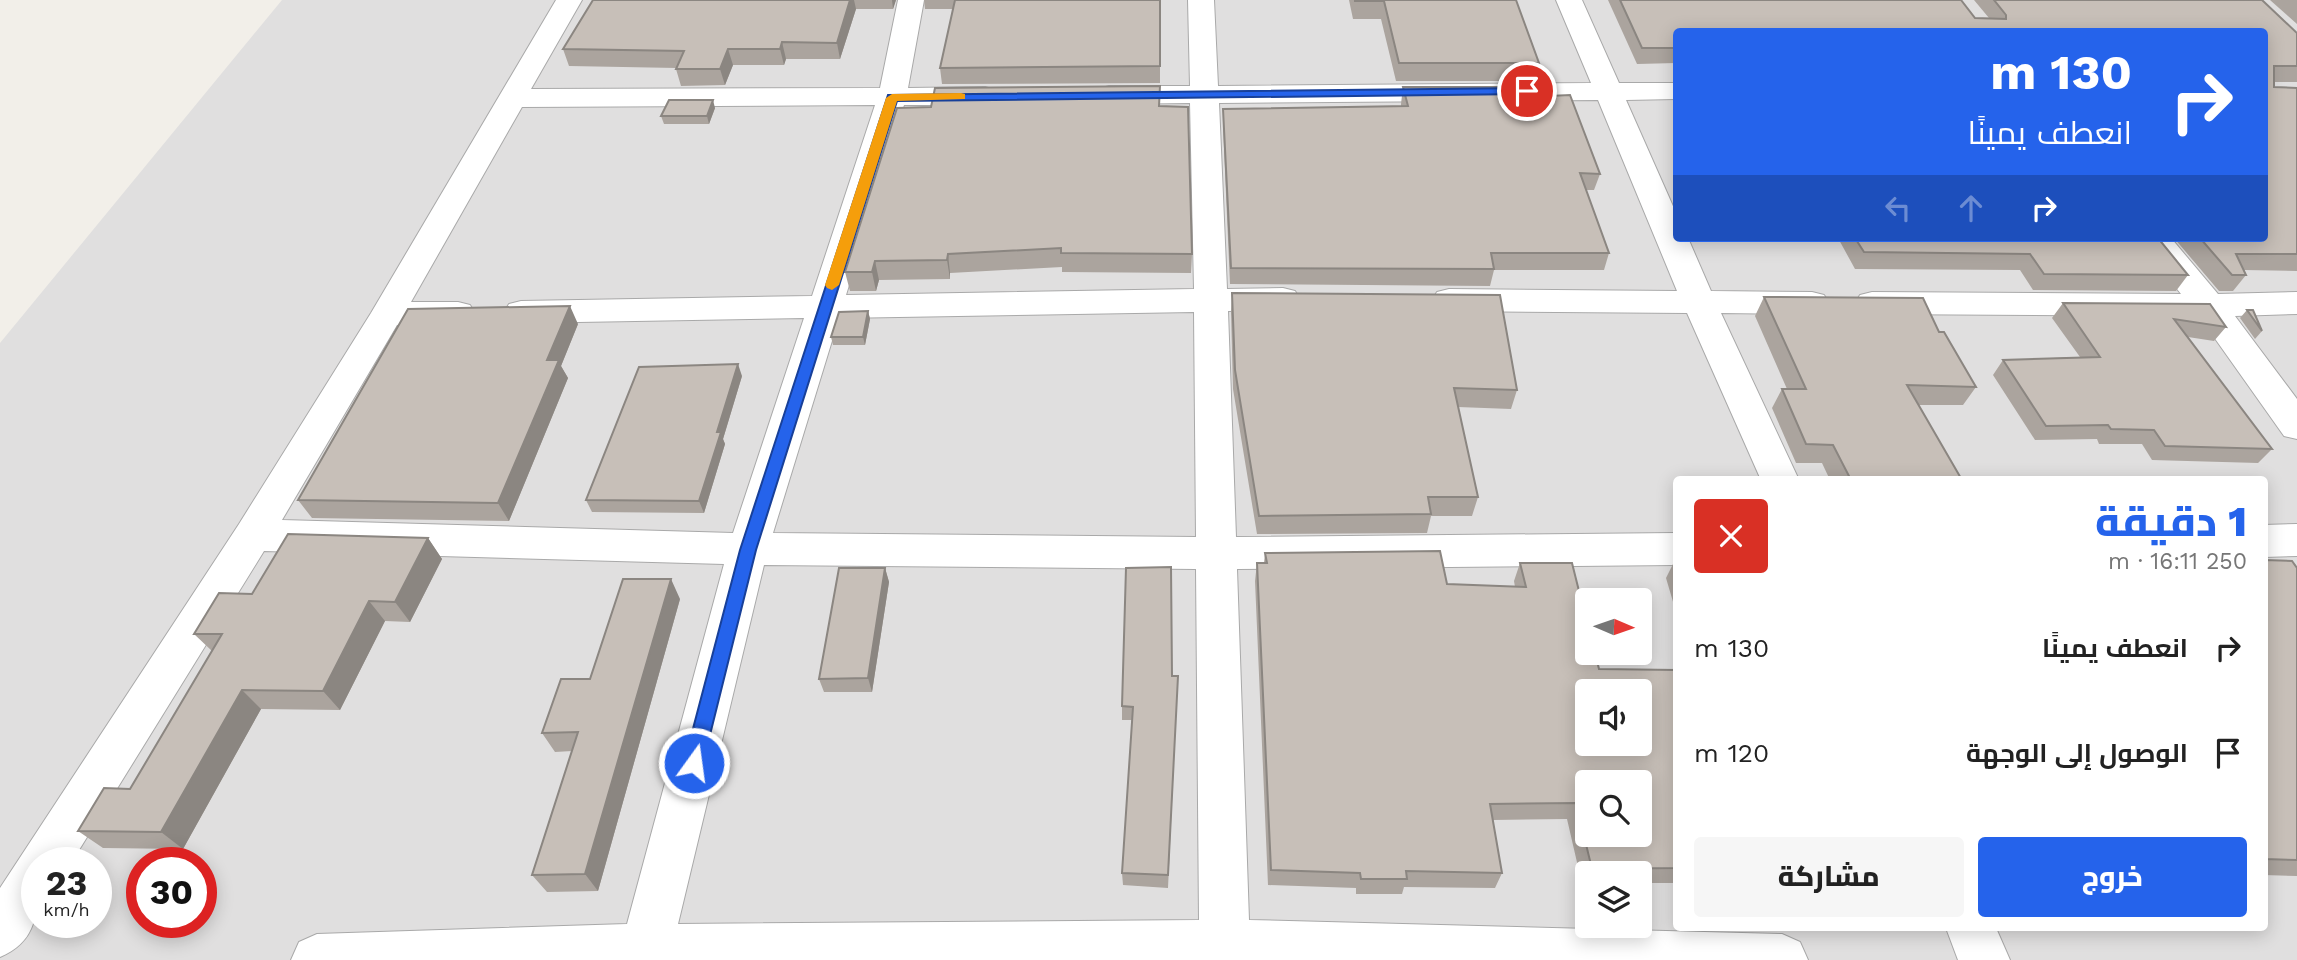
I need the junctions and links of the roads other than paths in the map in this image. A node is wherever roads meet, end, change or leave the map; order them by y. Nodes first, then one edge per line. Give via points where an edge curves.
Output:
1 (569, 0) edge
2 (911, 0) edge
3 (1201, 0) edge
4 (1569, 0) edge
5 (1608, 91) junction
6 (1673, 91) edge
7 (1202, 93) junction
8 (1081, 95) edge
9 (1013, 96) edge
10 (512, 98) junction
11 (892, 98) junction
12 (1673, 242) edge
13 (1673, 242) edge
14 (2156, 242) edge
15 (1211, 298) junction
16 (1309, 299) edge
17 (1420, 300) edge
18 (1699, 302) junction
19 (2297, 303) edge
20 (2209, 305) junction
21 (824, 307) junction
22 (387, 314) junction
23 (2297, 426) edge
24 (1778, 476) edge
25 (253, 535) junction
26 (2297, 540) edge
27 (2268, 541) edge
28 (1673, 549) edge
29 (748, 550) junction
30 (1216, 553) junction
31 (54, 847) edge
32 (21, 899) edge
33 (1972, 931) edge
34 (0, 932) edge
35 (1225, 944) junction
36 (646, 949) junction
37 (317, 960) edge
38 (1782, 960) edge
39 (1984, 960) edge

1 - 10 street
2 - 11 street
3 - 7 street
4 - 5 street
5 - 6 street
5 - 7 street
5 - 12 street
7 - 8 street
7 - 15 street
9 - 11 street
10 - 11 street
10 - 22 street
11 - 21 street
13 - 18 street
14 - 20 street
15 - 16 street
15 - 21 street
15 - 30 street
17 - 18 street
18 - 20 street
18 - 24 street
19 - 20 street
20 - 23 street
21 - 22 street
21 - 29 street
22 - 25 street
25 - 29 street
25 - 31 street
26 - 27 street
28 - 30 street
29 - 30 street
29 - 36 street
30 - 35 street
32 - 34 street
33 - 39 street
35 - 36 street
35 - 38 street
36 - 37 street

